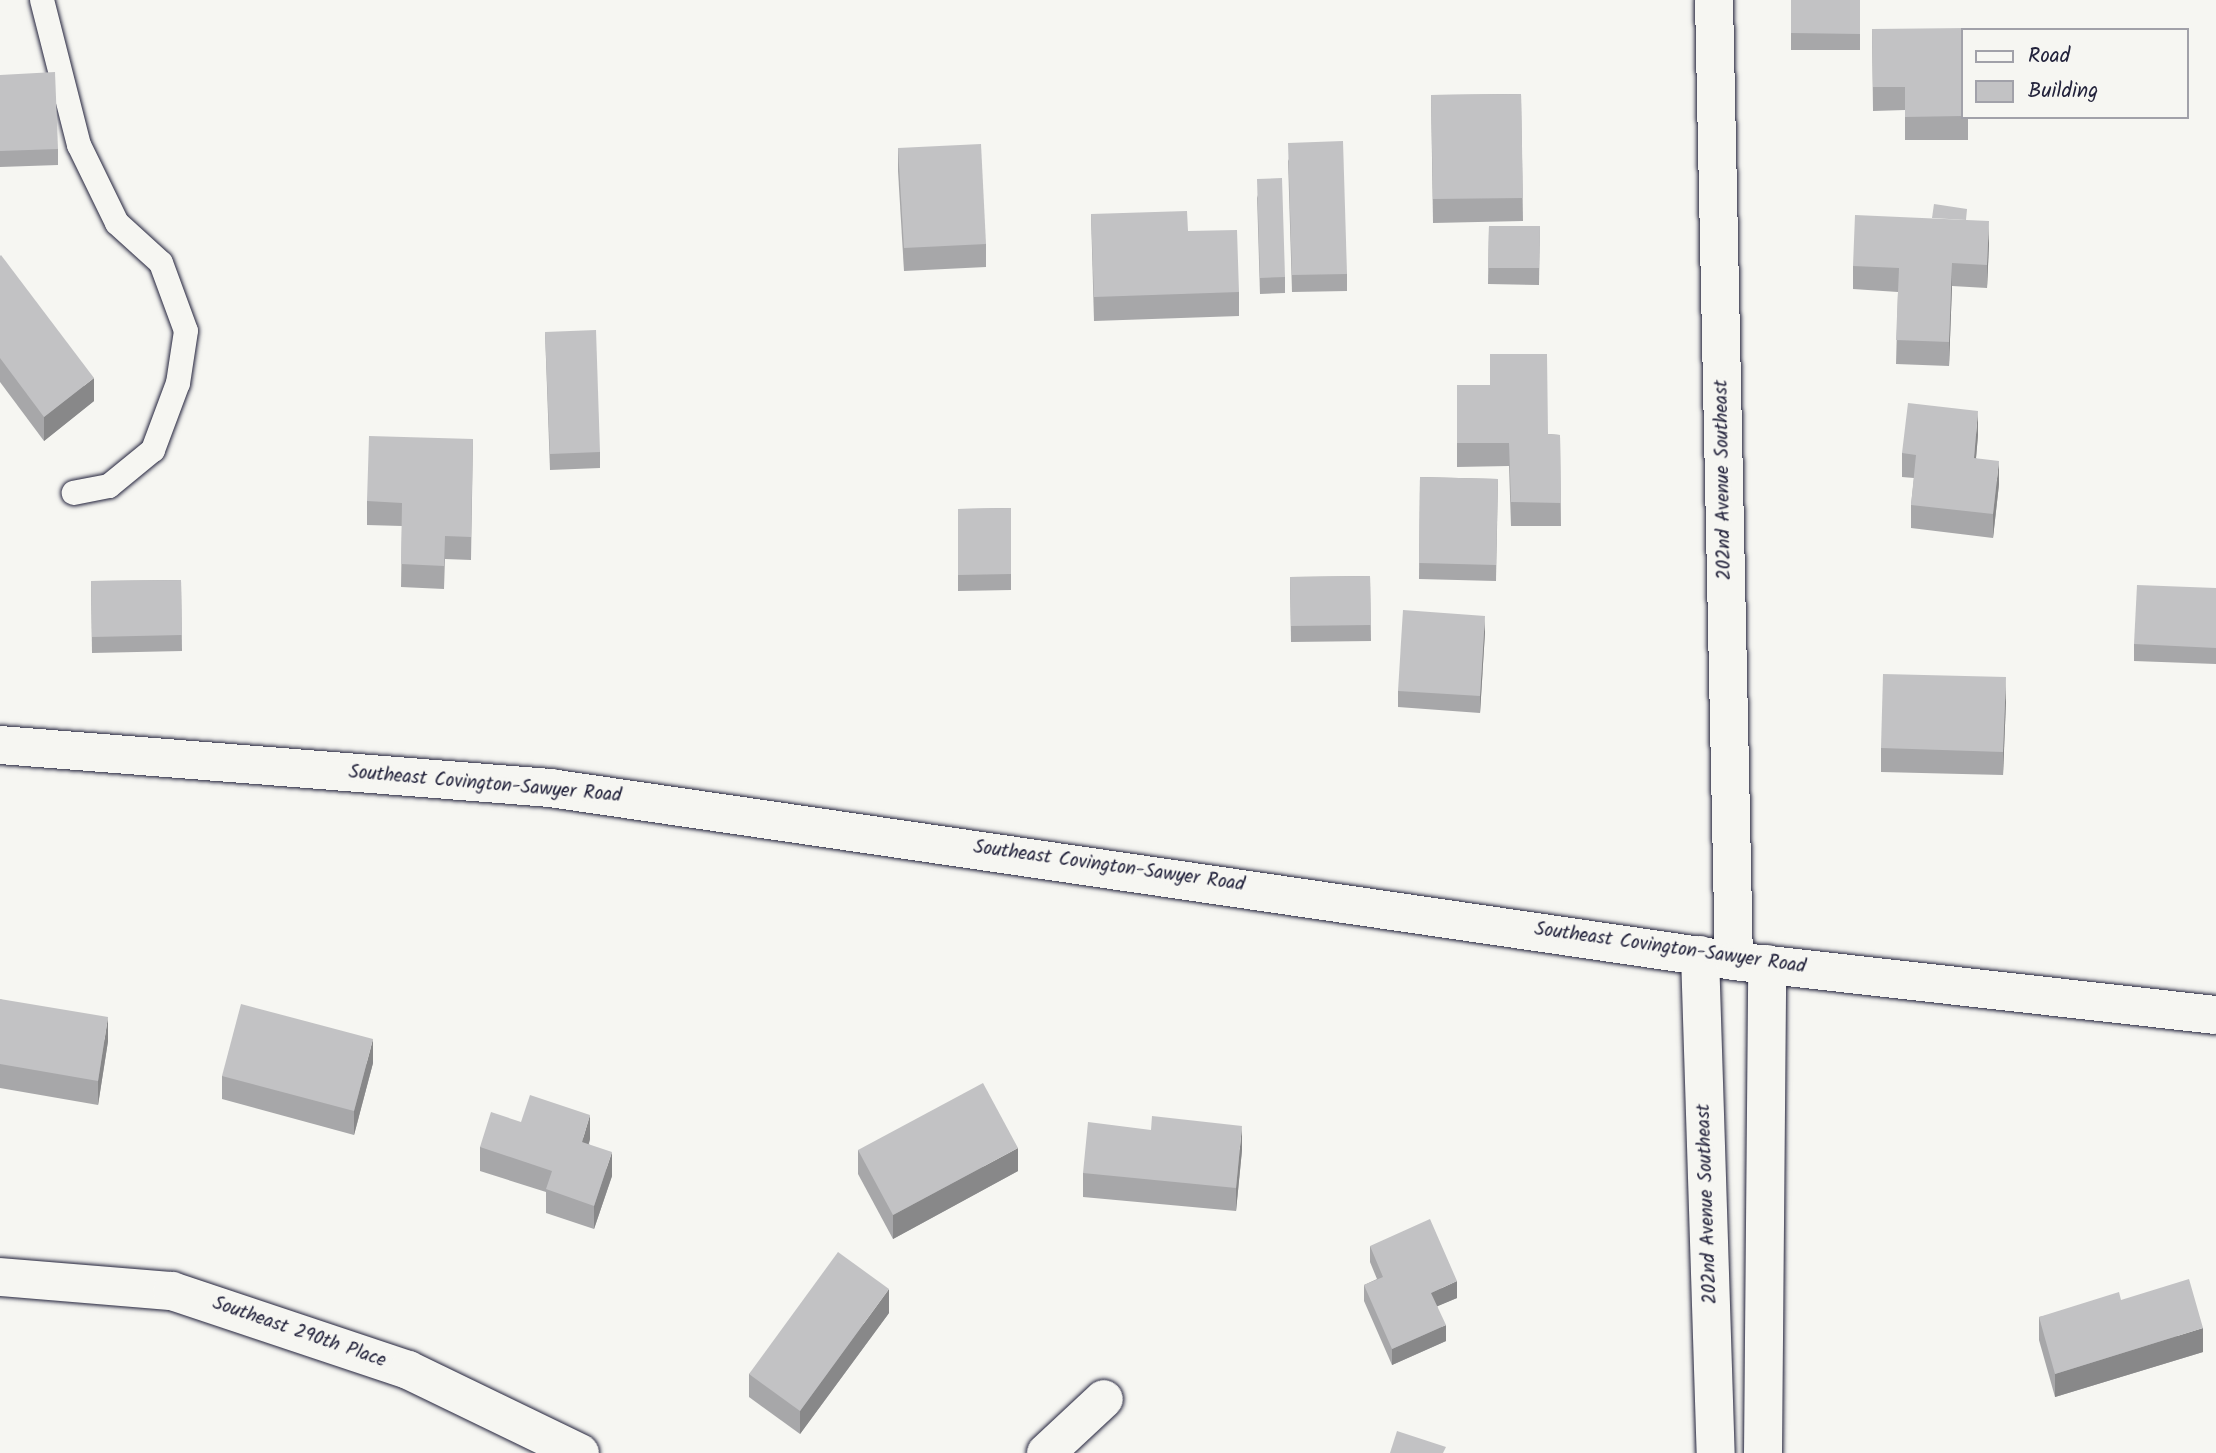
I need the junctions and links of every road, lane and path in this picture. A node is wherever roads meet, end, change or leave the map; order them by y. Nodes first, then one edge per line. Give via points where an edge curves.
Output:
1 (42, 0) edge
2 (1714, 0) edge
3 (74, 493) dead end
4 (0, 745) edge
5 (1734, 960) junction
6 (2216, 1016) edge
7 (0, 1277) edge
8 (1104, 1399) dead end
9 (580, 1453) edge
10 (1046, 1453) edge
11 (1716, 1453) edge
12 (1763, 1453) edge

1 - 3 lane via 79,145 117,223 161,263 186,331 178,383 153,450 108,486
2 - 5 street, 202nd Avenue Southeast
4 - 5 street, Southeast Covington-Sawyer Road via 550,788
5 - 6 street, Southeast Covington-Sawyer Road
5 - 11 street, 202nd Avenue Southeast
5 - 12 street, 202nd Avenue Southeast
7 - 9 street, Southeast 290th Place via 172,1291 408,1370
8 - 10 street

